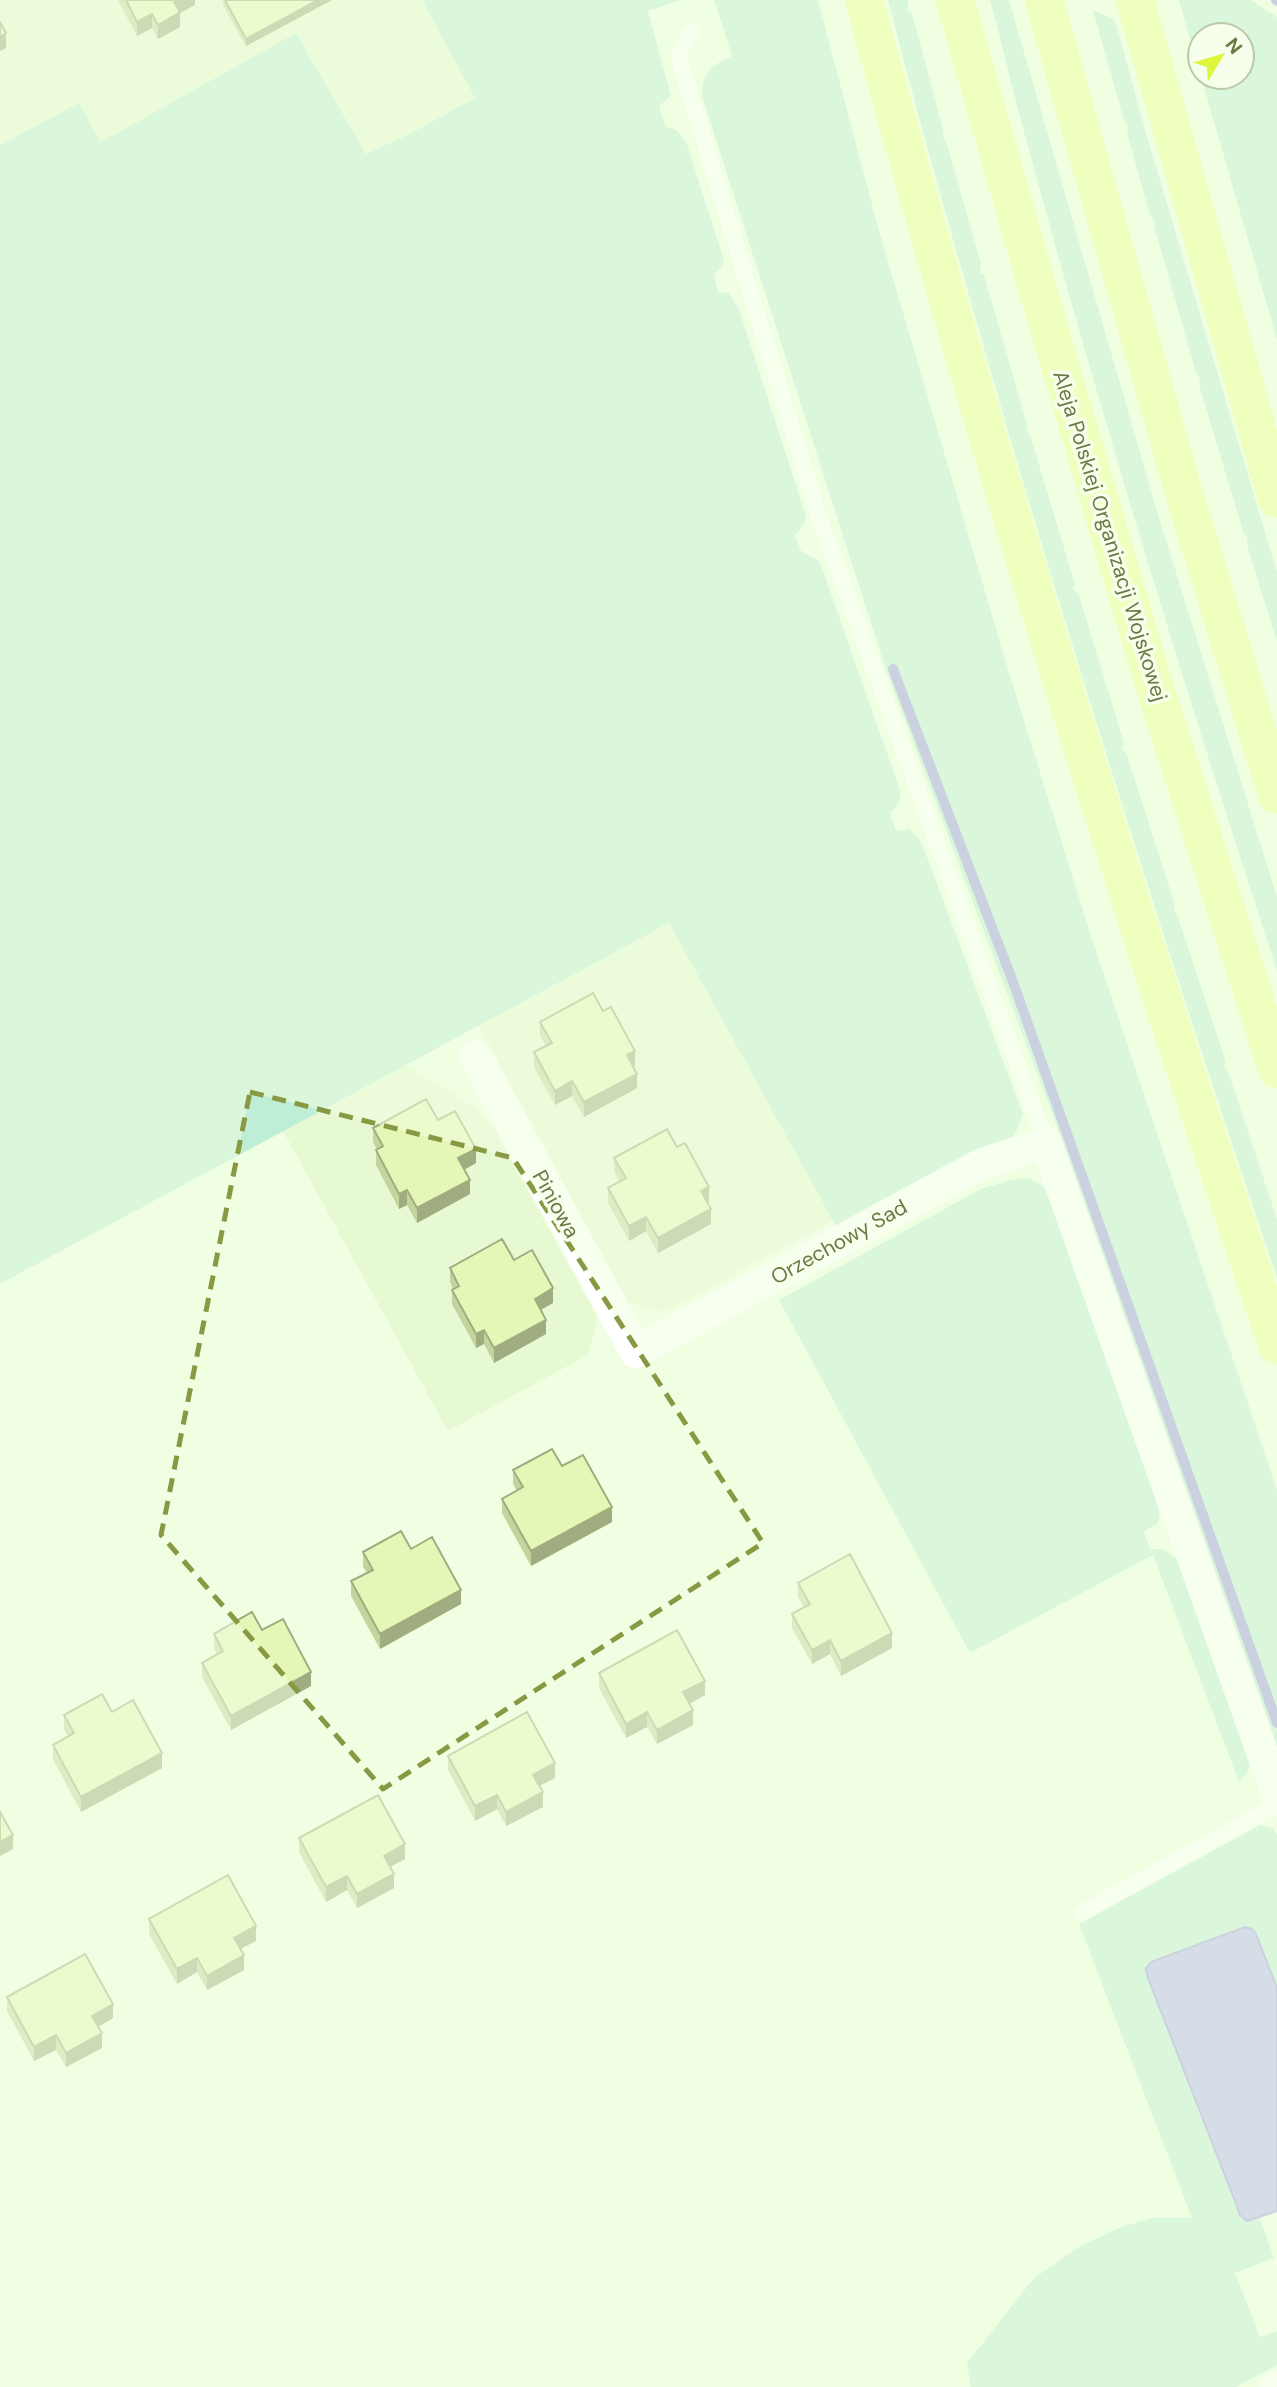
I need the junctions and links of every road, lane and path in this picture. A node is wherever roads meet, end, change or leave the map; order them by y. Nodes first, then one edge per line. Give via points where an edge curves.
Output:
1 (864, 0) edge
2 (955, 0) edge
3 (1044, 0) edge
4 (1140, 17) edge
5 (692, 32) dead end
6 (1277, 499) edge
7 (1277, 795) edge
8 (475, 1056) dead end
9 (1277, 1069) edge
10 (1046, 1143) junction
11 (1277, 1345) edge
12 (636, 1352) joint
13 (1277, 1794) edge
14 (1277, 1805) edge
15 (1081, 1913) dead end

1 - 11 highway via 932,246 1093,786
2 - 9 highway, Aleja Polskiej Organizacji Wojskowej via 1151,675
3 - 7 highway via 1178,474
4 - 6 highway
5 - 10 lane via 680,51 683,74 820,520
8 - 12 street, Piniowa
10 - 12 street, Orzechowy Sad via 974,1168
10 - 13 street
14 - 15 lane

